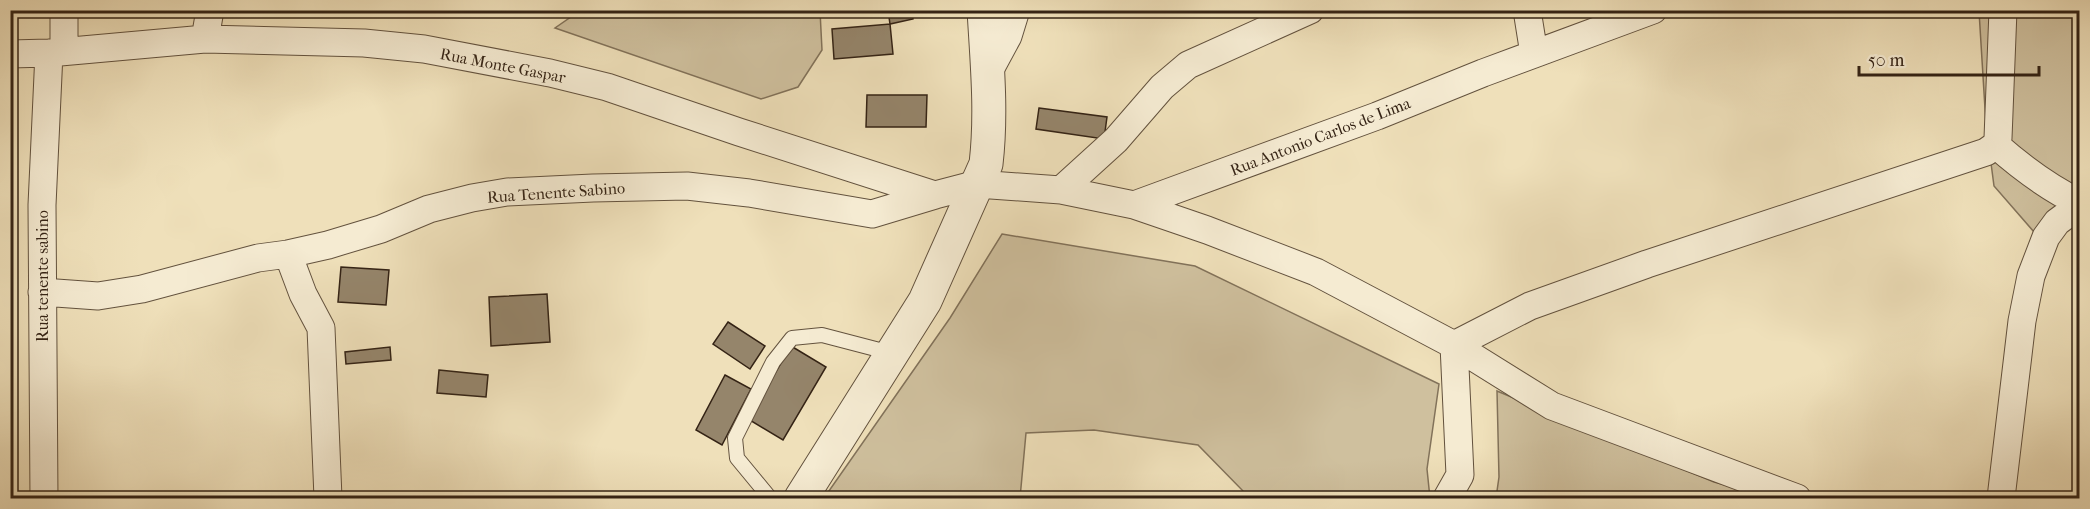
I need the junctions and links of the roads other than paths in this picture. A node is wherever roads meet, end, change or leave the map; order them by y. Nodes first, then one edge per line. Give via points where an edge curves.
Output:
1 (64, 10) edge
2 (210, 10) edge
3 (984, 10) edge
4 (1016, 10) edge
5 (1310, 10) edge
6 (1527, 10) edge
7 (1653, 10) edge
8 (2003, 10) edge
9 (205, 39) junction
10 (57, 52) junction
11 (10, 54) edge
12 (1534, 54) junction
13 (988, 73) junction
14 (1996, 145) junction
15 (977, 184) junction
16 (1061, 190) junction
17 (935, 195) junction
18 (2079, 204) edge
19 (1134, 205) junction
20 (288, 254) junction
21 (42, 292) junction
22 (1454, 345) junction
23 (891, 353) junction
24 (44, 498) edge
25 (328, 498) edge
26 (770, 498) edge
27 (801, 498) edge
28 (1447, 498) edge
29 (1797, 498) edge
30 (2001, 498) edge

1 - 10 street, Rua tenente sabino
2 - 9 street
3 - 13 street
4 - 13 street via 1008,36
5 - 16 street via 1188,65
6 - 12 street
7 - 12 street, Rua Antonio Carlos de Lima
8 - 14 street
9 - 10 street, Rua Monte Gaspar
9 - 17 street, Rua Monte Gaspar via 364,43 424,49 549,73 607,87
10 - 11 street, Rua Monte Gaspar
10 - 21 street, Rua tenente sabino via 42,205
12 - 19 street, Rua Antonio Carlos de Lima
13 - 15 street via 986,164
14 - 18 street via 2018,165
14 - 22 street via 1530,306
15 - 16 street
15 - 17 street
15 - 23 street via 925,301
16 - 19 street
17 - 20 street, Rua Tenente Sabino via 872,214 687,186 507,192 429,209 328,245
18 - 30 street via 2056,222 2046,237 2031,276
19 - 22 street via 1316,272
20 - 21 street, Rua Tenente Sabino via 116,294
20 - 25 street via 321,328
21 - 24 street, Rua tenente sabino
22 - 28 street via 1460,475
22 - 29 street via 1552,406
23 - 26 lane via 822,335 792,338 773,362 735,438 737,458
23 - 27 street

